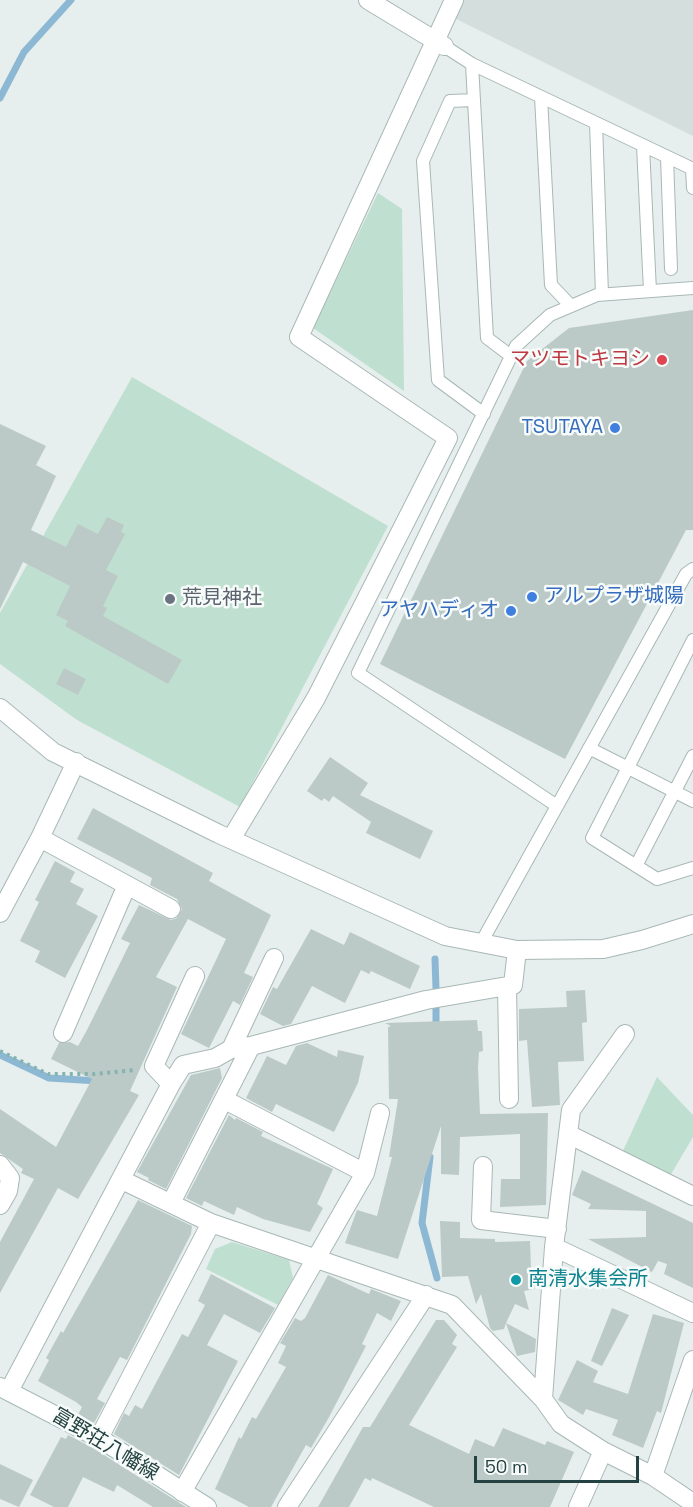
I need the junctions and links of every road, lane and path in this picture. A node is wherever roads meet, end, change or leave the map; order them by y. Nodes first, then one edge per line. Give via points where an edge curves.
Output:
1 (368, 0) edge
2 (454, 0) edge
3 (439, 43) junction
4 (472, 64) junction
5 (541, 97) junction
6 (474, 100) junction
7 (596, 123) junction
8 (643, 146) junction
9 (667, 157) junction
10 (693, 169) edge
11 (693, 188) edge
12 (671, 268) dead end
13 (693, 288) edge
14 (650, 291) junction
15 (602, 294) junction
16 (571, 306) junction
17 (511, 356) junction
18 (484, 414) junction
19 (693, 569) edge
20 (693, 640) edge
21 (0, 708) edge
22 (589, 748) junction
23 (693, 756) edge
24 (76, 762) junction
25 (628, 767) junction
26 (675, 792) junction
27 (693, 801) edge
28 (557, 806) junction
29 (40, 838) junction
30 (231, 839) junction
31 (636, 866) junction
32 (693, 868) edge
33 (127, 885) junction
34 (171, 909) dead end
35 (0, 913) edge
36 (693, 924) edge
37 (481, 943) junction
38 (517, 950) junction
39 (274, 958) dead end
40 (195, 976) dead end
41 (507, 986) junction
42 (63, 1033) dead end
43 (625, 1034) dead end
44 (251, 1046) junction
45 (231, 1049) junction
46 (0, 1051) edge
47 (154, 1066) junction
48 (171, 1084) junction
49 (509, 1099) dead end
50 (225, 1100) junction
51 (380, 1113) dead end
52 (568, 1134) junction
53 (0, 1165) edge
54 (483, 1166) dead end
55 (365, 1173) junction
56 (122, 1180) junction
57 (693, 1196) edge
58 (171, 1203) junction
59 (0, 1205) edge
60 (211, 1223) junction
61 (556, 1238) junction
62 (316, 1259) junction
63 (426, 1295) junction
64 (693, 1313) edge
65 (693, 1360) edge
66 (5, 1389) edge
67 (543, 1399) junction
68 (99, 1438) junction
69 (603, 1451) junction
70 (653, 1476) junction
71 (182, 1492) junction
72 (693, 1503) edge
73 (200, 1505) edge
74 (287, 1507) edge
75 (578, 1507) edge

1 - 3 street
2 - 3 street
3 - 4 lane
3 - 30 street via 299,337 448,438 316,698
4 - 5 lane
4 - 6 lane
5 - 7 lane
5 - 16 lane via 550,285
6 - 17 lane via 487,338
6 - 18 lane via 450,101 423,161 438,380
7 - 8 lane
7 - 15 lane
8 - 9 lane
8 - 14 lane
9 - 10 lane
9 - 12 lane
10 - 11 lane
13 - 14 lane
14 - 15 lane
15 - 16 lane
16 - 17 lane via 550,315 516,346
17 - 18 lane
18 - 28 lane via 358,673
19 - 22 lane via 686,574
20 - 25 lane
21 - 24 street via 53,752
22 - 25 lane
22 - 28 lane
23 - 26 lane
24 - 29 street
24 - 30 street
25 - 26 lane
25 - 31 lane via 592,838
26 - 27 lane
26 - 31 lane
28 - 37 lane
29 - 33 street
29 - 35 street
30 - 37 street via 445,936
31 - 32 lane via 657,879
33 - 34 street
33 - 42 street
36 - 38 street via 603,949
37 - 38 street
38 - 41 street via 513,985
39 - 45 street
40 - 47 street
41 - 44 street via 426,1000
41 - 49 street
43 - 52 street via 571,1110
44 - 45 street
44 - 50 street
45 - 48 street via 215,1058 183,1065
46 - 47 path via 48,1074 94,1074
47 - 48 street
48 - 56 street
50 - 55 street
50 - 58 street
51 - 55 street
52 - 57 street
52 - 61 street
53 - 59 street via 10,1178
54 - 61 street via 482,1220
55 - 62 street
56 - 58 street
56 - 66 street
58 - 60 street
60 - 62 street
60 - 68 street
61 - 64 street
61 - 67 street
62 - 63 street
62 - 71 street
63 - 67 street via 452,1305
63 - 74 street
65 - 70 street
66 - 68 street, 富野荘八幡線
67 - 69 street via 561,1424
68 - 71 street, 富野荘八幡線
69 - 70 street
69 - 75 street
70 - 72 street
71 - 73 street, 富野荘八幡線

